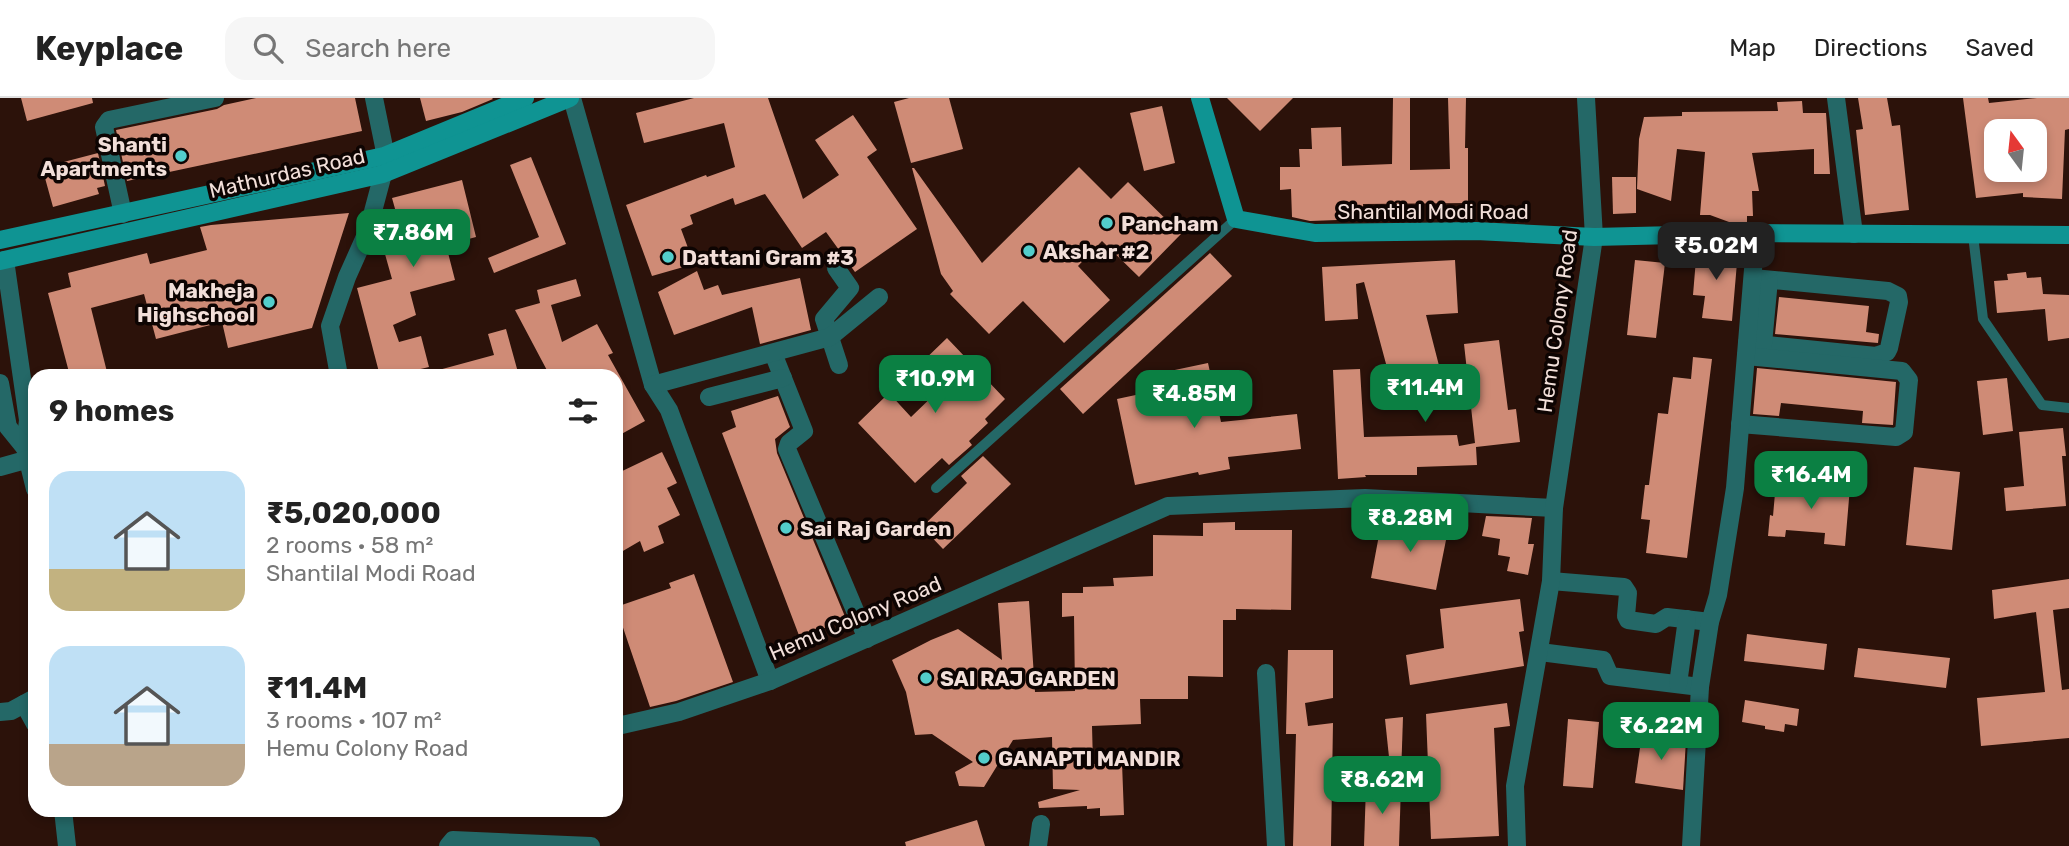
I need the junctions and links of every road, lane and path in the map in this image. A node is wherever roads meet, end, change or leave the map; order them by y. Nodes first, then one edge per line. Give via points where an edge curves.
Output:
1 (215, 98) edge
2 (374, 98) edge
3 (526, 98) edge
4 (571, 98) edge
5 (1200, 98) edge
6 (1586, 98) edge
7 (1836, 98) edge
8 (383, 165) junction
9 (123, 214) junction
10 (1236, 219) junction
11 (1756, 233) junction
12 (1854, 234) junction
13 (1973, 234) junction
14 (2069, 235) edge
15 (1594, 237) junction
16 (0, 240) edge
17 (2, 260) edge
18 (836, 268) dead end
19 (1761, 279) junction
20 (879, 297) dead end
21 (830, 337) junction
22 (1753, 350) junction
23 (773, 353) junction
24 (839, 365) dead end
25 (338, 369) edge
26 (783, 378) junction
27 (0, 383) edge
28 (653, 385) junction
29 (709, 397) dead end
30 (2069, 408) edge
31 (1745, 425) junction
32 (27, 454) junction
33 (28, 458) edge
34 (0, 467) edge
35 (936, 488) dead end
36 (1554, 508) junction
37 (1551, 581) junction
38 (1687, 619) junction
39 (1710, 622) junction
40 (867, 639) junction
41 (1540, 652) junction
42 (1266, 673) dead end
43 (770, 681) junction
44 (1678, 684) junction
45 (1700, 687) junction
46 (28, 702) edge
47 (0, 712) edge
48 (623, 725) edge
49 (64, 817) edge
50 (1041, 824) dead end
51 (67, 846) edge
52 (449, 846) edge
53 (591, 846) edge
54 (1038, 846) edge
55 (1276, 846) edge
56 (1517, 846) edge
57 (1691, 846) edge

1 - 9 street via 109,120 104,127
2 - 8 street
3 - 8 street
4 - 8 street, Mathurdas Road
4 - 28 street, Hemu Colony Road
5 - 10 street
6 - 15 street, Hemu Colony Road
7 - 12 street
8 - 9 street
8 - 17 street, Mathurdas Road
8 - 25 street via 368,230 330,326
9 - 16 street
10 - 15 street, Shantilal Modi Road via 1315,233 1476,231
10 - 35 lane
11 - 12 street, Shantilal Modi Road
11 - 15 street, Shantilal Modi Road
11 - 19 street
12 - 13 street, Shantilal Modi Road
13 - 14 street, Shantilal Modi Road
13 - 30 lane via 1983,319 2042,405
15 - 36 street, Hemu Colony Road
16 - 17 street
17 - 32 street via 28,420
18 - 21 street via 850,288 824,319
19 - 22 street
19 - 22 street via 1888,292 1898,296 1899,302 1889,348 1881,354
20 - 21 street
21 - 23 street
21 - 24 street
22 - 31 street
22 - 31 street via 1902,370 1909,380 1904,432 1896,437
23 - 26 street
23 - 28 street
26 - 29 street
26 - 40 street via 804,431 787,449
27 - 32 street via 8,427
28 - 43 street, Hemu Colony Road via 669,410
31 - 39 street
32 - 33 street
32 - 34 street
36 - 37 street, Hemu Colony Road
36 - 40 street, Hemu Colony Road via 1365,498 1168,506
37 - 38 street via 1624,587 1628,620 1656,624 1667,617
37 - 41 street, Hemu Colony Road
38 - 39 street
38 - 44 street
39 - 45 street
40 - 43 street, Hemu Colony Road
41 - 44 street via 1603,660 1610,676
41 - 56 street, Hemu Colony Road via 1516,786
42 - 55 street
43 - 48 street via 679,712
44 - 45 street
45 - 57 street
46 - 47 street
49 - 51 street
50 - 54 street
52 - 53 street via 453,840

